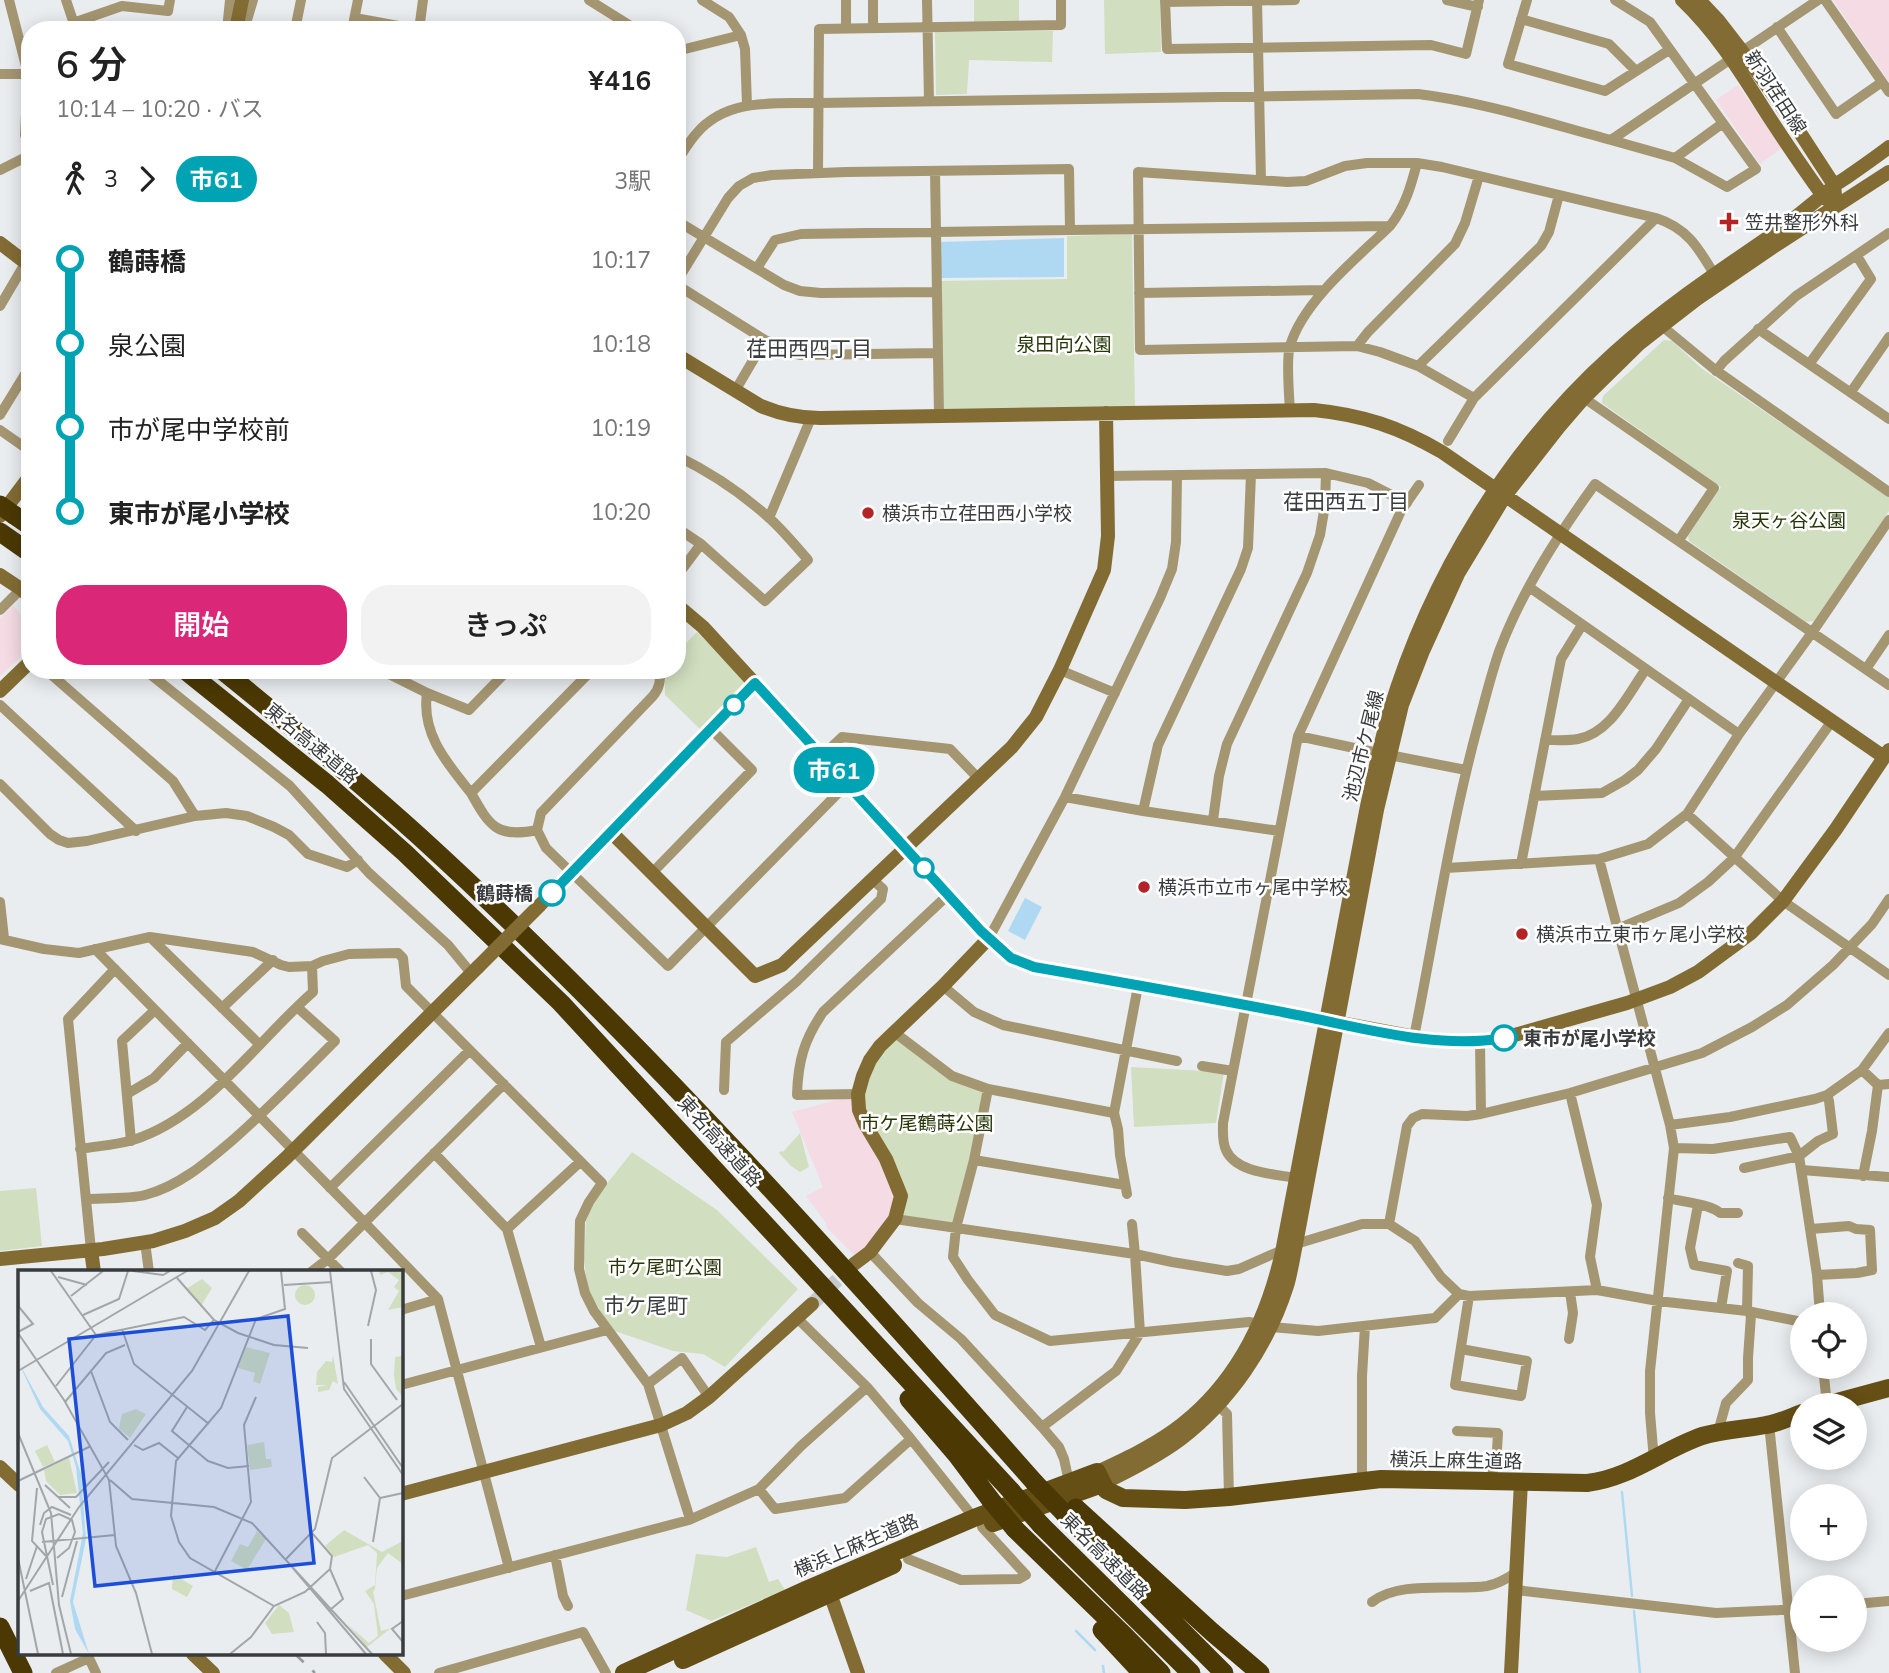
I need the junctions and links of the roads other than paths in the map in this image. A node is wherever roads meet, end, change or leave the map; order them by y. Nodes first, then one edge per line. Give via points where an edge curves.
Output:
1 (9, 0) edge
2 (66, 0) edge
3 (170, 0) edge
4 (230, 0) edge
5 (242, 0) edge
6 (253, 0) edge
7 (302, 0) edge
8 (358, 0) edge
9 (423, 0) edge
10 (589, 0) edge
11 (702, 0) edge
12 (846, 0) edge
13 (873, 0) edge
14 (927, 0) edge
15 (1061, 0) edge
16 (1257, 0) edge
17 (1295, 0) edge
18 (1447, 0) edge
19 (1527, 0) edge
20 (1615, 0) edge
21 (1682, 0) edge
22 (1699, 0) edge
23 (1818, 0) edge
24 (1825, 0) edge
25 (1165, 1) edge
26 (122, 3) edge
27 (1479, 3) edge
28 (1521, 19) junction
29 (73, 21) edge
30 (87, 21) edge
31 (228, 21) edge
32 (238, 21) edge
33 (247, 21) edge
34 (297, 21) edge
35 (354, 21) edge
36 (420, 21) edge
37 (623, 21) edge
38 (928, 27) junction
39 (1777, 27) junction
40 (873, 28) junction
41 (846, 29) junction
42 (741, 35) junction
43 (21, 44) edge
44 (1258, 48) junction
45 (686, 49) edge
46 (1669, 50) junction
47 (1736, 54) junction
48 (1636, 71) junction
49 (0, 74) edge
50 (21, 74) edge
51 (1695, 83) junction
52 (1886, 87) edge
53 (1259, 96) junction
54 (929, 101) junction
55 (820, 103) junction
56 (747, 105) junction
57 (1723, 123) junction
58 (1611, 140) junction
59 (1889, 147) edge
60 (686, 148) edge
61 (1675, 158) junction
62 (21, 160) edge
63 (1417, 163) junction
64 (0, 170) edge
65 (935, 171) junction
66 (1889, 172) edge
67 (818, 173) junction
68 (1479, 176) junction
69 (1261, 180) junction
70 (1834, 185) junction
71 (1559, 195) junction
72 (1823, 196) junction
73 (1836, 206) junction
74 (1656, 218) junction
75 (1390, 226) junction
76 (686, 227) edge
77 (1138, 229) junction
78 (1070, 230) junction
79 (935, 232) junction
80 (1889, 233) edge
81 (704, 238) junction
82 (0, 243) edge
83 (1857, 256) junction
84 (21, 257) edge
85 (686, 268) edge
86 (757, 268) junction
87 (21, 273) edge
88 (1714, 274) junction
89 (686, 289) edge
90 (1324, 290) junction
91 (936, 292) junction
92 (1139, 293) junction
93 (0, 306) edge
94 (1662, 326) junction
95 (1759, 329) junction
96 (1889, 337) edge
97 (765, 340) junction
98 (1357, 346) junction
99 (1289, 348) junction
100 (938, 353) junction
101 (1884, 353) edge
102 (686, 361) edge
103 (1810, 363) junction
104 (1418, 366) junction
105 (1716, 370) junction
106 (21, 381) edge
107 (734, 391) junction
108 (1851, 391) junction
109 (1474, 398) junction
110 (1584, 398) junction
111 (1290, 411) junction
112 (1106, 413) junction
113 (0, 415) edge
114 (939, 416) junction
115 (811, 418) junction
116 (1889, 419) edge
117 (0, 430) edge
118 (1448, 441) dead end
119 (21, 445) edge
120 (686, 460) edge
121 (1251, 474) junction
122 (1326, 474) junction
123 (1107, 476) junction
124 (1177, 476) junction
125 (1419, 485) dead end
126 (1500, 492) junction
127 (1889, 492) edge
128 (21, 494) edge
129 (1407, 503) junction
130 (11, 515) edge
131 (769, 518) junction
132 (1889, 520) edge
133 (0, 532) edge
134 (1560, 533) junction
135 (686, 534) edge
136 (1679, 540) junction
137 (701, 544) junction
138 (21, 547) edge
139 (686, 564) edge
140 (0, 575) edge
141 (1529, 587) junction
142 (21, 590) edge
143 (21, 596) edge
144 (0, 610) edge
145 (686, 613) edge
146 (1582, 625) junction
147 (1811, 632) junction
148 (1889, 635) edge
149 (1646, 669) junction
150 (1866, 669) junction
151 (1060, 670) junction
152 (21, 671) edge
153 (56, 679) edge
154 (156, 679) edge
155 (196, 679) edge
156 (233, 679) edge
157 (399, 679) edge
158 (499, 679) edge
159 (583, 679) edge
160 (659, 679) edge
161 (1775, 682) junction
162 (755, 683) junction
163 (1889, 685) edge
164 (0, 691) edge
165 (427, 693) junction
166 (1115, 693) junction
167 (1689, 699) junction
168 (0, 705) edge
169 (1832, 721) junction
170 (711, 729) junction
171 (1739, 734) junction
172 (1298, 736) junction
173 (1545, 740) junction
174 (1886, 753) edge
175 (1384, 754) junction
176 (822, 756) junction
177 (1466, 770) junction
178 (979, 779) junction
179 (847, 784) junction
180 (0, 785) edge
181 (471, 793) junction
182 (1534, 796) junction
183 (1065, 797) junction
184 (1143, 811) junction
185 (1687, 814) junction
186 (195, 816) junction
187 (1213, 820) junction
188 (537, 830) junction
189 (136, 831) junction
190 (1279, 831) junction
191 (611, 832) junction
192 (906, 848) junction
193 (1734, 858) junction
194 (1598, 859) junction
195 (358, 860) junction
196 (1521, 864) junction
197 (1446, 868) junction
198 (570, 873) junction
199 (652, 873) junction
200 (873, 880) junction
201 (948, 895) junction
202 (1889, 899) edge
203 (1783, 901) junction
204 (0, 902) edge
205 (706, 927) junction
206 (1617, 929) junction
207 (150, 937) junction
208 (2, 938) edge
209 (989, 938) junction
210 (95, 949) junction
211 (1850, 949) junction
212 (273, 960) junction
213 (312, 967) junction
214 (115, 969) junction
215 (474, 970) junction
216 (1889, 975) edge
217 (943, 986) junction
218 (1138, 986) junction
219 (1636, 1000) junction
220 (1247, 1005) junction
221 (297, 1007) junction
222 (222, 1009) junction
223 (155, 1010) junction
224 (433, 1012) junction
225 (1332, 1022) junction
226 (894, 1032) junction
227 (1889, 1033) edge
228 (1414, 1037) junction
229 (1480, 1042) junction
230 (188, 1043) junction
231 (259, 1044) junction
232 (1125, 1050) junction
233 (469, 1051) junction
234 (1177, 1061) dead end
235 (1202, 1066) dead end
236 (1653, 1067) junction
237 (1861, 1070) junction
238 (1233, 1071) junction
239 (224, 1080) junction
240 (504, 1084) junction
241 (1884, 1085) edge
242 (988, 1089) junction
243 (724, 1090) dead end
244 (1570, 1093) junction
245 (127, 1094) junction
246 (859, 1094) junction
247 (1827, 1095) junction
248 (1114, 1114) junction
249 (1481, 1114) junction
250 (260, 1116) junction
251 (1670, 1125) junction
252 (131, 1140) junction
253 (1674, 1148) junction
254 (80, 1149) junction
255 (293, 1150) junction
256 (434, 1153) junction
257 (1800, 1156) junction
258 (974, 1160) junction
259 (580, 1163) junction
260 (1744, 1168) dead end
261 (1802, 1170) junction
262 (1863, 1176) junction
263 (1889, 1177) edge
264 (1296, 1178) junction
265 (330, 1188) junction
266 (1668, 1198) junction
267 (86, 1199) junction
268 (1698, 1205) junction
269 (1738, 1213) dead end
270 (895, 1219) junction
271 (365, 1222) junction
272 (1132, 1224) dead end
273 (1389, 1224) junction
274 (957, 1228) junction
275 (507, 1229) junction
276 (1811, 1229) junction
277 (771, 1231) junction
278 (302, 1233) dead end
279 (145, 1242) junction
280 (1296, 1244) junction
281 (91, 1250) junction
282 (870, 1252) junction
283 (1282, 1252) junction
284 (1135, 1254) junction
285 (0, 1259) edge
286 (327, 1259) junction
287 (1738, 1263) dead end
288 (855, 1264) tunnel mouth
289 (94, 1270) edge
290 (149, 1270) edge
291 (313, 1270) edge
292 (339, 1270) edge
293 (1817, 1275) junction
294 (1597, 1290) junction
295 (1570, 1292) junction
296 (1464, 1295) junction
297 (438, 1299) junction
298 (1658, 1301) junction
299 (1819, 1302) edge
300 (812, 1304) tunnel mouth
301 (1721, 1308) junction
302 (402, 1310) edge
303 (1747, 1311) junction
304 (797, 1318) junction
305 (1790, 1320) edge
306 (1265, 1325) junction
307 (1365, 1326) junction
308 (607, 1330) junction
309 (1140, 1333) junction
310 (1570, 1339) dead end
311 (541, 1347) junction
312 (1461, 1349) junction
313 (457, 1370) junction
314 (648, 1384) junction
315 (402, 1385) edge
316 (867, 1387) junction
317 (1889, 1388) edge
318 (1867, 1394) edge
319 (709, 1396) junction
320 (1218, 1405) junction
321 (1790, 1417) edge
322 (1769, 1424) junction
323 (661, 1425) junction
324 (1042, 1427) junction
325 (1464, 1428) dead end
326 (1718, 1432) junction
327 (911, 1439) junction
328 (1654, 1460) junction
329 (0, 1467) edge
330 (484, 1472) junction
331 (1100, 1478) junction
332 (1362, 1481) junction
333 (1069, 1482) junction
334 (1491, 1482) junction
335 (1521, 1482) junction
336 (18, 1484) edge
337 (759, 1489) junction
338 (402, 1494) edge
339 (1228, 1497) junction
340 (1070, 1511) junction
341 (690, 1519) junction
342 (978, 1522) junction
343 (555, 1555) junction
344 (908, 1559) junction
345 (509, 1568) junction
346 (1517, 1572) junction
347 (828, 1588) junction
348 (1516, 1590) junction
349 (1076, 1595) junction
350 (402, 1596) edge
351 (1889, 1601) edge
352 (1372, 1602) dead end
353 (1867, 1603) edge
354 (568, 1606) dead end
355 (1790, 1610) joint
356 (0, 1627) edge
357 (0, 1642) edge
358 (1793, 1652) edge
359 (88, 1656) edge
360 (195, 1656) edge
361 (387, 1656) edge
362 (683, 1659) junction
363 (12, 1673) edge
364 (23, 1673) edge
365 (56, 1673) edge
366 (96, 1673) edge
367 (213, 1673) edge
368 (404, 1673) edge
369 (439, 1673) edge
370 (606, 1673) edge
371 (624, 1673) edge
372 (653, 1673) edge
373 (858, 1673) edge
374 (1142, 1673) edge
375 (1161, 1673) edge
376 (1191, 1673) edge
377 (1224, 1673) edge
378 (1260, 1673) edge
379 (1511, 1673) edge
380 (1795, 1673) edge

1 - 43 street
2 - 29 street
3 - 26 street via 168,11
4 - 31 street
5 - 32 street
6 - 33 street
7 - 34 street
8 - 35 street
9 - 36 street
10 - 37 street
11 - 42 street via 729,18
12 - 41 street
13 - 40 street
14 - 38 street
15 - 38 street via 1061,25
16 - 17 street
16 - 25 street
16 - 44 street
18 - 27 street
19 - 28 street
20 - 46 street via 1650,22
21 - 47 street, 新羽荏田線
22 - 47 street, 新羽荏田線 via 1718,20
23 - 39 street
24 - 52 street
25 - 44 street via 1167,50
26 - 30 street
27 - 44 street via 1466,54 1431,45
28 - 48 street via 1609,44
28 - 48 street via 1508,64 1605,92
38 - 40 street
38 - 54 street
39 - 47 street
39 - 52 street via 1836,114
40 - 41 street
41 - 55 street via 819,29
42 - 45 street
42 - 56 street
44 - 53 street
46 - 48 street
46 - 51 street
47 - 51 street
47 - 70 street, 新羽荏田線 via 1795,125
47 - 72 street, 新羽荏田線 via 1779,132
49 - 50 street
51 - 57 street
51 - 58 street
53 - 54 street
53 - 58 street via 1418,94 1451,98
53 - 69 street
54 - 55 street
55 - 56 street
55 - 67 street
56 - 60 street via 711,120
57 - 61 street
57 - 61 street via 1756,169 1727,187
58 - 61 street
59 - 70 street, 池辺市ケ尾線
62 - 64 street
63 - 68 street
63 - 69 street via 1345,166 1306,181
63 - 75 street via 1407,198
65 - 67 street
65 - 78 street via 1069,169
65 - 79 street
66 - 73 street, 池辺市ケ尾線
67 - 81 street via 753,178 728,198
68 - 71 street
68 - 98 street via 1455,244
69 - 77 street via 1138,172
70 - 72 street, 池辺市ケ尾線
70 - 73 street
71 - 74 street
71 - 104 street via 1541,246
72 - 73 street, 新羽荏田線
72 - 88 street, 池辺市ケ尾線
73 - 94 street, 池辺市ケ尾線
74 - 88 street via 1692,239
74 - 109 street
75 - 77 street
75 - 90 street
76 - 81 street
77 - 78 street
77 - 92 street
78 - 79 street
79 - 86 street via 801,234 775,240
79 - 91 street
80 - 83 street
81 - 85 street
81 - 86 street
82 - 84 street
83 - 95 street via 1796,296
83 - 103 street via 1871,279
86 - 91 street via 800,291
87 - 93 street
88 - 126 street, 池辺市ケ尾線 via 1611,355 1538,433
89 - 97 street
90 - 92 street
90 - 99 street
91 - 100 street
92 - 99 street via 1140,350
94 - 105 street
94 - 110 street, 池辺市ケ尾線
95 - 103 street
95 - 105 street
96 - 101 street
97 - 100 street via 802,355
97 - 107 street
98 - 99 street
98 - 104 street
99 - 111 street
100 - 114 street
101 - 108 street
102 - 107 street
103 - 108 street
104 - 109 street
105 - 127 street
106 - 113 street
107 - 115 street via 774,412
108 - 116 street
109 - 118 street
110 - 126 street, 池辺市ケ尾線
110 - 136 street via 1714,488
111 - 112 street
111 - 126 street via 1337,412 1398,429 1442,452
112 - 114 street
112 - 123 street
114 - 115 street
115 - 131 street
117 - 119 street
120 - 131 street
121 - 122 street
121 - 124 street
121 - 184 street via 1248,548 1158,745
122 - 129 street via 1368,483
122 - 187 street via 1320,535 1307,573 1227,744
123 - 124 street
123 - 151 street via 1104,570
124 - 166 street via 1172,569
125 - 129 street
126 - 134 street
126 - 175 street, 池辺市ケ尾線 via 1450,566 1413,644 1390,712
128 - 130 street
129 - 172 street
131 - 137 street via 808,560 765,601
132 - 147 street
133 - 138 highway
134 - 136 street via 1595,484
134 - 141 street
134 - 161 street
135 - 137 street
136 - 147 street
137 - 139 street
140 - 142 street
141 - 146 street
141 - 177 street via 1501,647
143 - 144 street
145 - 162 street
146 - 149 street
146 - 173 street via 1561,659
147 - 150 street
147 - 161 street
148 - 150 street
149 - 167 street
149 - 173 street via 1610,720 1591,736
150 - 163 street
151 - 166 street
151 - 178 street via 1036,717
152 - 164 street
153 - 186 street via 173,781
154 - 195 street via 290,786
155 - 277 highway, 東名高速道路 via 327,784 480,923 561,1003
156 - 340 highway, 東名高速道路, bridge via 421,838 547,958 681,1094
157 - 165 street
158 - 165 street via 469,710
159 - 181 street
160 - 188 street via 653,696 541,813
161 - 169 street
161 - 171 street
162 - 170 street
162 - 176 street
165 - 181 street via 432,738
166 - 183 street
167 - 171 street
167 - 182 street via 1657,749 1625,780 1602,793
168 - 189 street
169 - 174 street
169 - 193 street
170 - 191 street
170 - 199 street via 752,770
171 - 185 street
172 - 175 street
172 - 190 street
173 - 182 street
174 - 203 street
175 - 177 street
175 - 225 street, 池辺市ケ尾線 via 1377,810
176 - 178 street via 842,737 950,749
176 - 179 street
177 - 197 street
178 - 192 street
179 - 192 street
179 - 205 street
180 - 189 street via 59,840 87,841
181 - 188 street via 499,831 520,834
182 - 196 street
183 - 184 street
183 - 209 street
184 - 187 street
185 - 193 street
185 - 194 street via 1648,845
186 - 189 street
186 - 195 street via 247,816 289,835 320,860 347,867
187 - 190 street
188 - 198 street via 546,848
190 - 220 street
191 - 198 street
191 - 199 street
192 - 200 street
192 - 201 street
193 - 203 street
193 - 206 street via 1679,903
194 - 196 street
194 - 206 street
195 - 215 street
196 - 197 street
197 - 228 street
198 - 205 street via 668,967
198 - 215 street, bridge
199 - 205 street
200 - 205 street via 782,965 755,976
200 - 243 street via 883,889 881,899 726,1042
201 - 209 street
201 - 246 street via 823,1012 811,1029 798,1071 797,1095
202 - 211 street
203 - 211 street
203 - 219 street via 1751,933 1698,972
204 - 208 street
206 - 219 street
207 - 210 street
207 - 212 street via 253,952
207 - 222 street
208 - 210 street via 44,949 79,953
209 - 217 street
209 - 218 street via 1011,958 1034,967
210 - 214 street
211 - 216 street
211 - 236 street via 1787,1005 1752,1027 1702,1053
212 - 213 street via 289,967
212 - 222 street
213 - 221 street via 313,992
213 - 224 street via 349,954 398,953 403,958 406,986
214 - 223 street
214 - 254 street via 68,1019
215 - 224 street
217 - 226 street
217 - 232 street via 974,1012 1003,1026
218 - 220 street
218 - 232 street
219 - 229 street
219 - 236 street
220 - 225 street
220 - 238 street
221 - 231 street
221 - 250 street via 335,1041
222 - 231 street
223 - 230 street
223 - 245 street via 122,1041
224 - 233 street
224 - 255 street
225 - 228 street
225 - 264 street, 池辺市ケ尾線
225 - 280 street, 池辺市ケ尾線
226 - 242 street via 952,1076
226 - 246 street via 870,1060
227 - 237 street
228 - 229 street
229 - 249 street
230 - 239 street
230 - 245 street via 154,1078
231 - 239 street
232 - 234 street
232 - 248 street
233 - 240 street
233 - 265 street
235 - 238 street
236 - 244 street
236 - 251 street
237 - 241 street
237 - 247 street
238 - 264 street via 1223,1123 1226,1151 1247,1168
239 - 250 street
239 - 252 street via 187,1112
240 - 256 street
240 - 259 street
241 - 262 street
242 - 248 street
242 - 258 street
244 - 249 street
244 - 294 street via 1597,1205 1590,1257
245 - 252 street
246 - 270 street via 859,1110 901,1196
247 - 251 street
247 - 257 street via 1833,1135
248 - 258 street via 1126,1189
249 - 273 street via 1413,1118 1407,1126
250 - 255 street
250 - 267 street via 190,1175 144,1195
251 - 253 street
252 - 254 street
253 - 257 street via 1713,1149 1790,1138
253 - 266 street
254 - 267 street
255 - 265 street
255 - 279 street via 248,1194 215,1218
256 - 271 street
256 - 275 street
257 - 260 street
257 - 261 street
258 - 274 street
259 - 275 street
259 - 308 street via 602,1183 580,1221 579,1269 585,1293
261 - 262 street
261 - 276 street
262 - 263 street
264 - 283 street, 池辺市ケ尾線
265 - 271 street
266 - 268 street
266 - 298 street
267 - 281 street
268 - 269 street via 1713,1206 1720,1213
268 - 301 street via 1690,1248 1694,1265 1727,1271
270 - 274 street
270 - 282 street
271 - 286 street
271 - 297 street
272 - 284 street
273 - 280 street via 1363,1224
273 - 296 street via 1415,1241 1441,1277
274 - 284 street
274 - 309 street via 953,1257 995,1315 1050,1341
275 - 311 street
276 - 293 street
276 - 293 street via 1849,1226 1870,1230 1872,1270
277 - 349 highway, bridge via 1015,1529
277 - 376 highway, 東名高速道路, bridge via 1041,1525
278 - 286 street
279 - 281 street
279 - 290 street
280 - 283 street
280 - 306 street, 池辺市ケ尾線 via 1287,1286
281 - 285 street
281 - 289 street
282 - 288 street
282 - 324 street via 918,1303 961,1339
283 - 284 street via 1227,1271
283 - 306 street, 池辺市ケ尾線
284 - 309 street
286 - 291 street
286 - 292 street
287 - 303 street via 1748,1266
293 - 299 street
294 - 295 street
294 - 298 street
295 - 296 street
295 - 310 street
296 - 307 street via 1435,1318
296 - 312 street
297 - 302 street
297 - 313 street
298 - 301 street
298 - 328 street via 1650,1371
300 - 304 street
301 - 303 street
303 - 305 street
303 - 326 street via 1751,1315 1748,1380 1726,1403
304 - 316 street
304 - 319 street
306 - 307 street via 1318,1331
306 - 309 street via 1249,1322
306 - 320 street, 池辺市ケ尾線 via 1238,1381
306 - 331 street, 池辺市ケ尾線 via 1188,1420
307 - 332 street
308 - 311 street
308 - 314 street
309 - 324 street via 1116,1371
311 - 313 street
312 - 312 street via 1527,1361 1521,1396 1455,1385
313 - 315 street
313 - 330 street
314 - 319 street via 682,1358
314 - 323 street
316 - 327 street
316 - 337 street
317 - 318 main road
319 - 323 street
320 - 331 street, 池辺市ケ尾線 via 1160,1453
320 - 339 street via 1227,1414
321 - 322 main road, 横浜上麻生道路
322 - 326 main road, 横浜上麻生道路
322 - 355 street
323 - 330 street
323 - 341 street
324 - 333 street via 1059,1447
325 - 334 street via 1498,1433
326 - 328 main road, 横浜上麻生道路
327 - 337 street via 845,1498 775,1509
327 - 342 street
328 - 335 main road, 横浜上麻生道路 via 1604,1481
329 - 336 street
330 - 338 street
330 - 345 street
331 - 333 main road, 横浜上麻生道路
331 - 339 main road, 横浜上麻生道路 via 1113,1494 1124,1498
331 - 342 main road, 横浜上麻生道路
332 - 334 main road, 横浜上麻生道路
332 - 339 main road, 横浜上麻生道路
333 - 342 main road, 横浜上麻生道路
334 - 335 main road, 横浜上麻生道路
335 - 346 street
337 - 341 street
340 - 377 highway, 東名高速道路
340 - 378 highway
341 - 343 street
342 - 344 main road, 横浜上麻生道路
342 - 344 street via 1026,1575 961,1580
342 - 347 main road, 横浜上麻生道路
343 - 345 street
343 - 354 street
344 - 347 main road, 横浜上麻生道路
345 - 350 street
346 - 348 street
346 - 352 street via 1487,1586 1408,1590
347 - 362 main road, 横浜上麻生道路
347 - 373 street
348 - 355 street via 1716,1613
348 - 379 street
349 - 374 highway
349 - 375 highway
351 - 353 street
356 - 364 highway
357 - 363 highway
358 - 380 street
359 - 365 street
359 - 366 street
360 - 367 street
361 - 368 street
362 - 371 main road, 横浜上麻生道路
362 - 372 main road, 横浜上麻生道路
369 - 370 street via 583,1632

